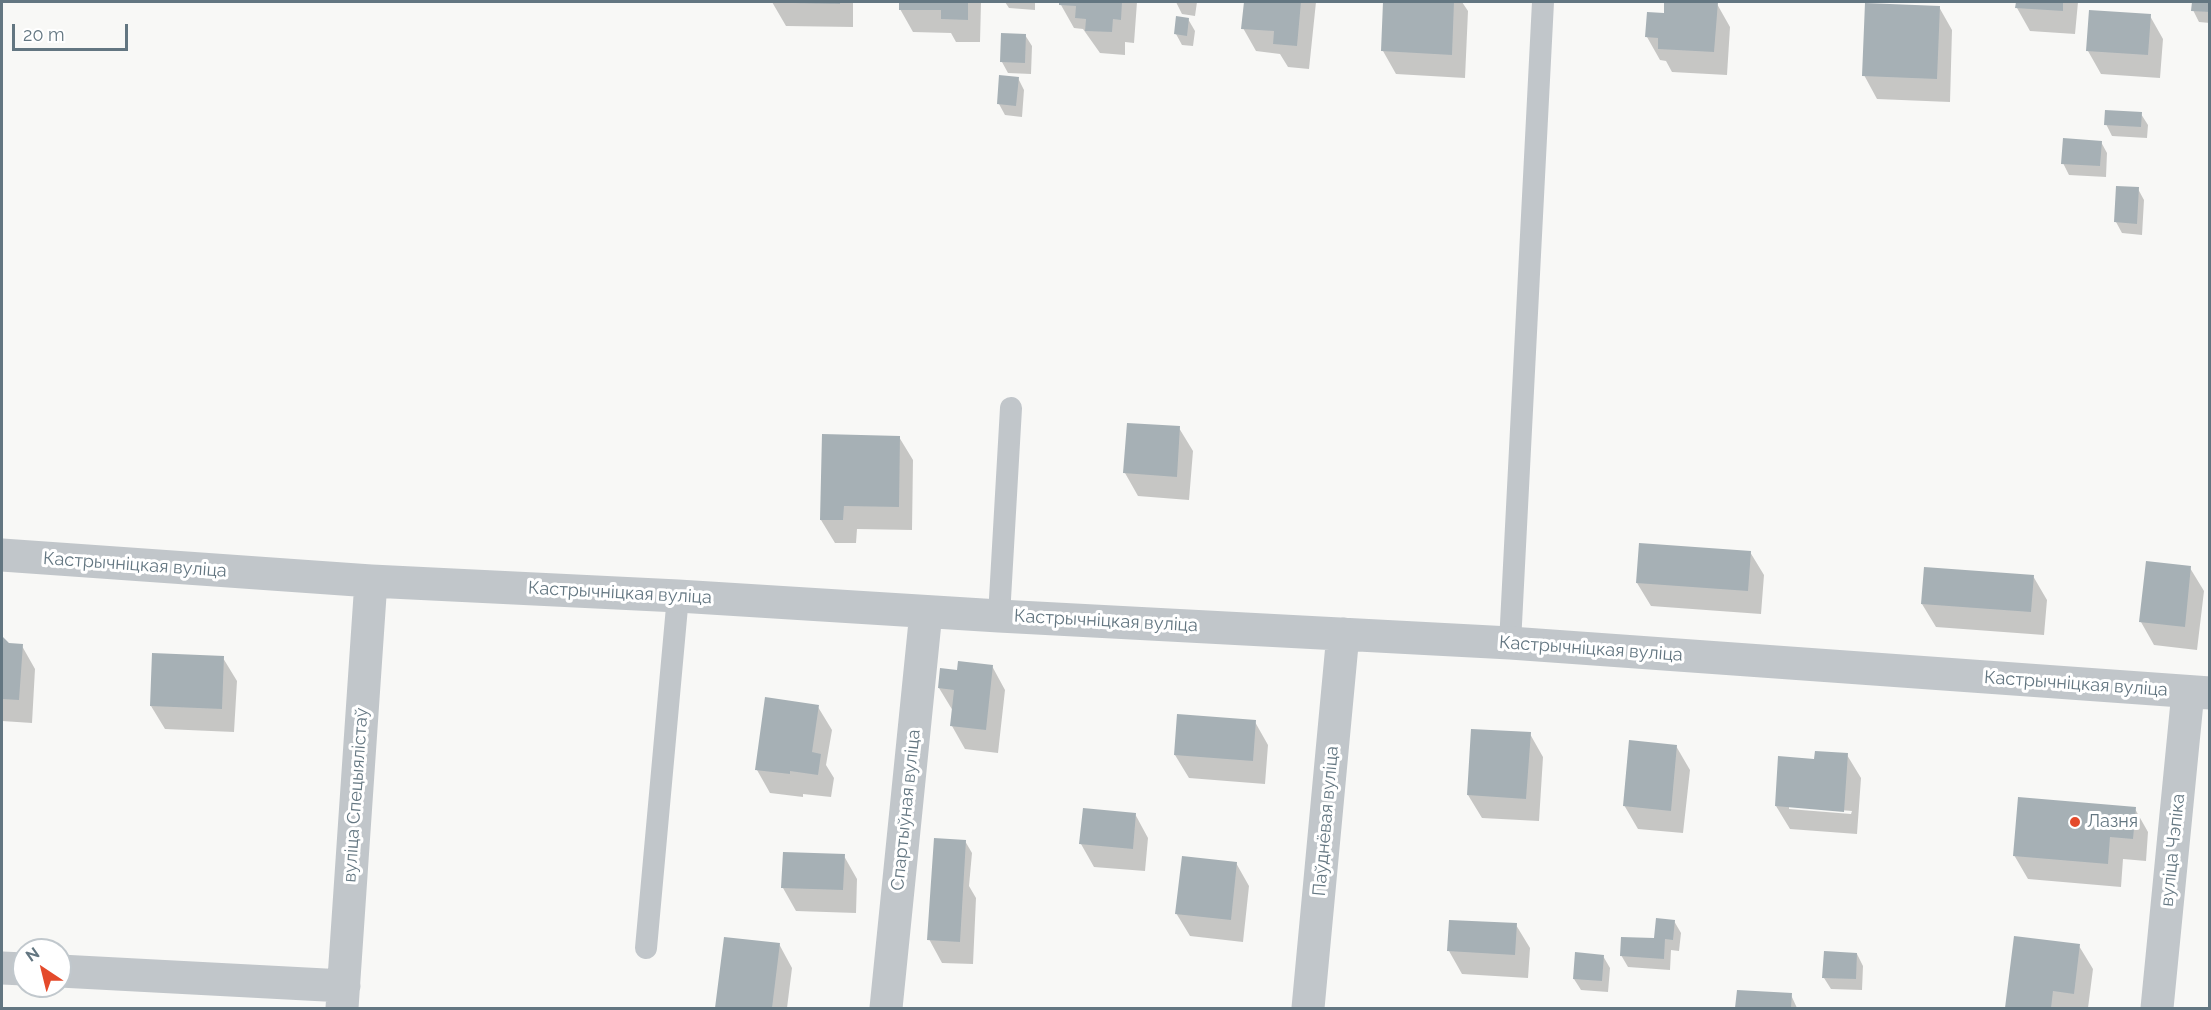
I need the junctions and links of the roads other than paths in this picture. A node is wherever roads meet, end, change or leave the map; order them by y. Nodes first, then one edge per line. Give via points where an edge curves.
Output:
1 (1543, 2) edge
2 (1011, 408) dead end
3 (2, 555) edge
4 (371, 581) junction
5 (678, 596) junction
6 (926, 612) junction
7 (999, 616) junction
8 (1343, 634) junction
9 (1510, 643) junction
10 (2199, 692) edge
11 (646, 948) dead end
12 (72, 972) edge
13 (343, 997) edge
14 (886, 1008) edge
15 (1308, 1008) edge
16 (2157, 1008) edge

1 - 9 lane
2 - 7 lane
3 - 4 street, Кастрычніцкая вуліца
4 - 5 street, Кастрычніцкая вуліца
4 - 13 street, вуліца Спецыялістаў
5 - 6 street, Кастрычніцкая вуліца
5 - 11 lane
6 - 7 street, Кастрычніцкая вуліца
6 - 14 street, Спартыўная вуліца
7 - 8 street, Кастрычніцкая вуліца
8 - 9 street, Кастрычніцкая вуліца
8 - 15 street, Паўднёвая вуліца
9 - 10 street, Кастрычніцкая вуліца
10 - 16 street, вуліца Чэпіка
12 - 13 street

